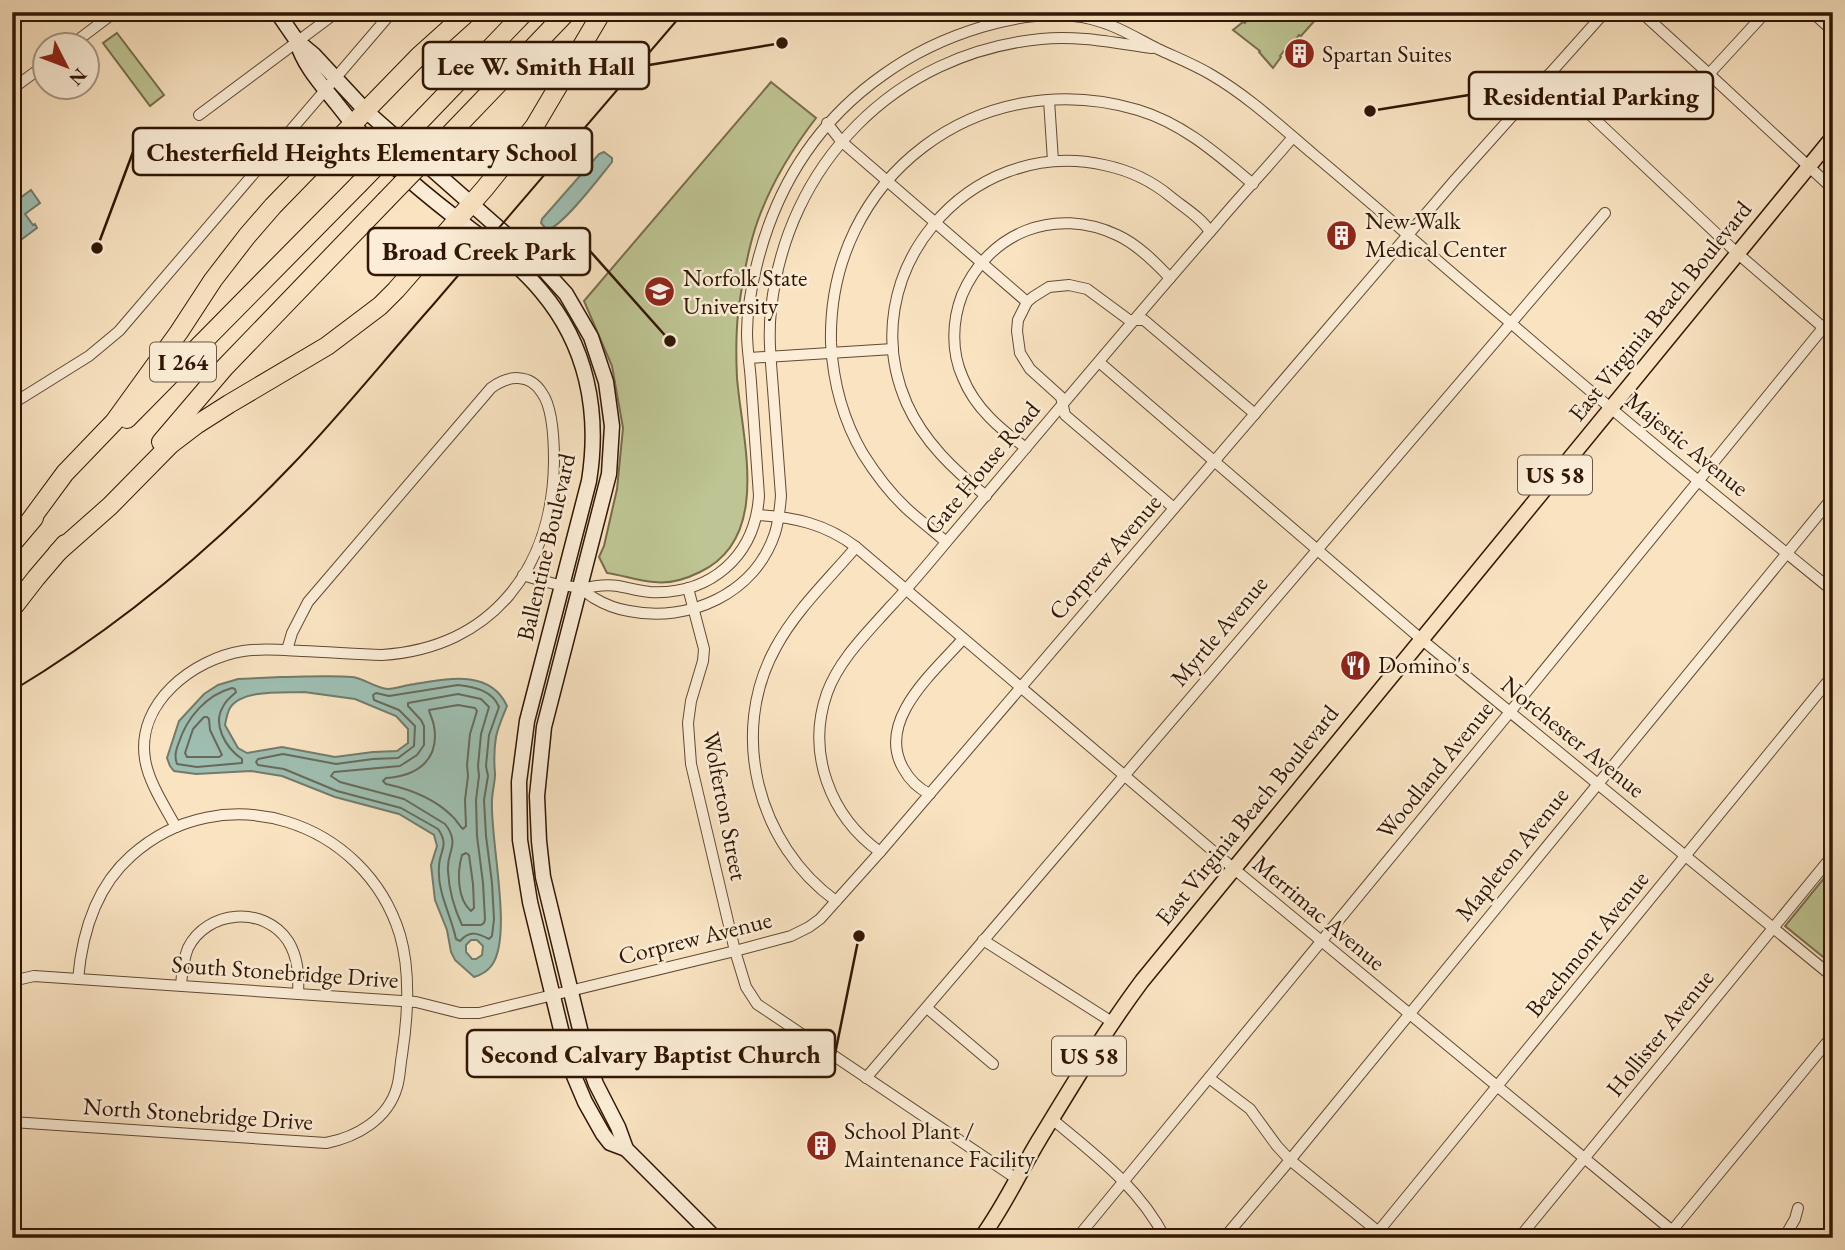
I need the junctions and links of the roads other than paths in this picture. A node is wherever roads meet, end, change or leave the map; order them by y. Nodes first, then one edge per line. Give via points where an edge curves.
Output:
1 (115, 12) edge
2 (276, 12) edge
3 (337, 12) edge
4 (392, 12) edge
5 (468, 12) edge
6 (525, 12) edge
7 (567, 12) edge
8 (602, 12) edge
9 (1605, 12) edge
10 (1640, 12) edge
11 (1766, 12) edge
12 (1812, 12) edge
13 (1040, 14) edge
14 (1833, 31) edge
15 (89, 32) edge
16 (1042, 38) junction
17 (297, 41) junction
18 (1158, 49) junction
19 (32, 74) edge
20 (1709, 74) junction
21 (1548, 75) junction
22 (330, 84) junction
23 (12, 89) edge
24 (1049, 100) junction
25 (366, 111) junction
26 (199, 114) dead end
27 (827, 123) junction
28 (352, 125) junction
29 (1833, 137) edge
30 (1293, 138) junction
31 (841, 141) junction
32 (1053, 161) junction
33 (1808, 167) junction
34 (886, 181) junction
35 (1253, 184) junction
36 (1833, 189) edge
37 (472, 203) junction
38 (1605, 213) dead end
39 (458, 219) junction
40 (935, 222) junction
41 (1210, 232) junction
42 (1408, 235) junction
43 (1737, 253) junction
44 (981, 262) junction
45 (1170, 278) junction
46 (1027, 302) junction
47 (1134, 321) junction
48 (1511, 324) junction
49 (1823, 328) junction
50 (1833, 336) edge
51 (893, 349) junction
52 (832, 353) junction
53 (771, 357) junction
54 (749, 358) junction
55 (1099, 362) junction
56 (12, 404) edge
57 (1062, 405) junction
58 (1610, 408) junction
59 (1255, 414) junction
60 (1026, 448) junction
61 (1214, 461) junction
62 (1699, 481) junction
63 (986, 495) junction
64 (1833, 497) edge
65 (1174, 508) junction
66 (758, 514) junction
67 (779, 516) junction
68 (26, 526) junction
69 (946, 542) junction
70 (12, 544) edge
71 (856, 547) junction
72 (1316, 549) junction
73 (58, 552) junction
74 (1787, 553) junction
75 (523, 575) junction
76 (562, 585) junction
77 (688, 588) junction
78 (580, 589) junction
79 (906, 589) junction
80 (1833, 591) edge
81 (12, 609) edge
82 (695, 609) junction
83 (964, 639) junction
84 (1421, 639) junction
85 (287, 650) junction
86 (1833, 676) edge
87 (1021, 688) junction
88 (1510, 712) junction
89 (1124, 775) junction
90 (1597, 784) junction
91 (930, 794) junction
92 (176, 827) junction
93 (880, 852) junction
94 (1833, 855) edge
95 (1685, 856) junction
96 (1233, 868) junction
97 (836, 901) junction
98 (1773, 929) junction
99 (984, 940) junction
100 (1321, 941) junction
101 (735, 951) junction
102 (1833, 976) edge
103 (78, 979) junction
104 (12, 981) edge
105 (181, 985) junction
106 (570, 990) junction
107 (298, 994) junction
108 (552, 995) junction
109 (407, 1001) junction
110 (927, 1008) junction
111 (1409, 1013) junction
112 (1112, 1022) junction
113 (1833, 1035) edge
114 (993, 1064) dead end
115 (866, 1078) junction
116 (1209, 1078) junction
117 (1497, 1087) junction
118 (1052, 1119) junction
119 (12, 1122) edge
120 (626, 1149) junction
121 (1584, 1158) junction
122 (1290, 1160) junction
123 (1017, 1180) junction
124 (1124, 1180) junction
125 (1798, 1208) dead end
126 (995, 1219) junction
127 (1669, 1234) edge
128 (1379, 1236) edge
129 (715, 1238) edge
130 (981, 1238) edge
131 (989, 1238) edge
132 (1077, 1238) edge
133 (1165, 1238) edge
134 (1224, 1238) edge
135 (1519, 1238) edge
136 (1681, 1238) edge
137 (1784, 1238) edge

1 - 15 street
2 - 17 main road, Ballentine Boulevard
3 - 17 street
4 - 22 street
5 - 25 highway
6 - 68 highway, I 264, bridge
7 - 73 highway, I 264, bridge via 225,367
8 - 37 highway via 534,127
9 - 21 street, Corprew Avenue
10 - 20 street
11 - 20 street
12 - 14 street
13 - 16 street
13 - 18 street, Majestic Avenue via 1109,24
13 - 27 street, Majestic Avenue via 985,26 925,50 874,81
16 - 18 street
16 - 31 street via 996,46 939,67 872,110
17 - 22 main road, Ballentine Boulevard via 304,61
17 - 26 street
18 - 30 street, Majestic Avenue via 1211,74
19 - 23 street
20 - 33 street
21 - 42 street, Corprew Avenue
21 - 43 street
22 - 25 main road, Ballentine Boulevard
22 - 28 main road, Ballentine Boulevard
22 - 56 street via 119,331 89,356
24 - 32 street
24 - 34 street via 999,108 957,125 913,154
24 - 35 street via 1106,103 1162,119 1203,142
25 - 28 highway
25 - 37 main road, Ballentine Boulevard
27 - 31 street
27 - 54 street, Majestic Avenue via 788,181 761,245 749,305
28 - 39 main road, Ballentine Boulevard
28 - 68 highway via 247,236 119,415 65,473
29 - 33 main road, East Virginia Beach Boulevard / US 58
30 - 35 street, Gate House Road
30 - 42 street, Majestic Avenue
31 - 34 street
31 - 53 street via 800,204 783,251 771,307
32 - 40 street via 993,177 966,193
32 - 41 street via 1092,162 1130,173 1163,190
33 - 36 street
33 - 43 main road, East Virginia Beach Boulevard / US 58
34 - 40 street
34 - 52 street via 845,256 833,304
35 - 41 street, Gate House Road
37 - 39 highway
37 - 78 main road, Ballentine Boulevard via 566,294 591,337 606,382 612,426 609,474
38 - 48 street, Myrtle Avenue
39 - 73 highway via 380,306 327,346 179,438
39 - 76 main road, Ballentine Boulevard via 512,261 547,299 571,338 588,383 593,458
40 - 44 street
40 - 51 street via 905,272 895,312
41 - 45 street, Gate House Road
42 - 48 street, Majestic Avenue
42 - 59 street, Corprew Avenue
43 - 49 street
43 - 58 main road, East Virginia Beach Boulevard / US 58
44 - 45 street via 1022,232 1072,223 1119,236
44 - 46 street
44 - 60 street via 956,313 957,361 979,406
45 - 47 street, Gate House Road
46 - 47 street via 1049,287 1080,286
46 - 57 street via 1018,320 1020,353 1030,369 1061,397
47 - 55 street, Gate House Road
47 - 59 street via 1144,320
48 - 58 street, Majestic Avenue
48 - 72 street, Myrtle Avenue
49 - 50 street
49 - 62 street, Woodland Avenue
51 - 52 street
51 - 63 street via 900,387 918,426 946,461
52 - 53 street
52 - 69 street via 844,413 863,454 905,508
53 - 54 street
53 - 67 street
54 - 66 street, Majestic Avenue
55 - 57 street, Gate House Road
55 - 61 street, Norchester Avenue
57 - 60 street, Gate House Road
57 - 65 street via 1065,415
58 - 62 street, Majestic Avenue
58 - 84 main road, East Virginia Beach Boulevard / US 58
59 - 61 street, Corprew Avenue
60 - 63 street, Gate House Road
61 - 65 street, Corprew Avenue
61 - 72 street, Norchester Avenue
62 - 74 street, Majestic Avenue
62 - 88 street, Woodland Avenue
63 - 69 street, Gate House Road
64 - 74 street, Mapleton Avenue
65 - 87 street, Corprew Avenue
66 - 67 street, Merrimac Avenue
66 - 77 street via 747,542 729,565 708,581
67 - 71 street, Merrimac Avenue via 826,528
67 - 82 street via 768,550 747,579 718,600
68 - 70 highway, I 264
69 - 79 street, Gate House Road
71 - 79 street, Merrimac Avenue
71 - 97 street via 774,651 758,698 753,733 762,798 774,829 802,871
72 - 84 street, Norchester Avenue
72 - 89 street, Myrtle Avenue
73 - 81 highway, I 264
74 - 80 street, Majestic Avenue
74 - 90 street, Mapleton Avenue
75 - 76 street
75 - 85 street via 478,625 425,649 382,655
75 - 85 street via 548,514 554,452 547,401 538,387 524,379 508,378 491,388 308,603
76 - 78 street
76 - 108 main road, Ballentine Boulevard via 527,721 518,806 523,866
77 - 78 street via 671,592 608,585
77 - 82 street, Wolferton Street
78 - 82 street via 626,611 661,614
78 - 106 main road, Ballentine Boulevard via 544,727 537,796 543,877
79 - 83 street, Merrimac Avenue
79 - 93 street, Gate House Road via 838,671 827,693 821,723 821,756 829,791 845,819
82 - 101 street, Wolferton Street via 704,649 688,723 691,764
83 - 87 street, Merrimac Avenue
83 - 91 street via 925,683 897,727 899,760 913,782
84 - 88 street, Norchester Avenue
84 - 96 main road, East Virginia Beach Boulevard / US 58
85 - 92 street via 243,651 209,661 182,678 160,702 146,732 145,760
86 - 95 street, Beachmont Avenue
87 - 89 street, Merrimac Avenue
87 - 91 street, Corprew Avenue
88 - 90 street, Norchester Avenue
88 - 100 street, Woodland Avenue
89 - 96 street, Merrimac Avenue
89 - 99 street, Myrtle Avenue
90 - 95 street, Norchester Avenue
90 - 111 street, Mapleton Avenue
91 - 93 street, Corprew Avenue
92 - 103 street, North Stonebridge Drive via 131,856 110,880 89,920
92 - 109 street, North Stonebridge Drive via 217,815 256,815 313,830 344,851 373,882 394,919 404,956
93 - 97 street, Corprew Avenue
94 - 98 street, Hollister Avenue
95 - 98 street, Norchester Avenue
95 - 117 street, Beachmont Avenue
96 - 100 street, Merrimac Avenue
96 - 112 main road, East Virginia Beach Boulevard / US 58
97 - 101 street, Corprew Avenue via 800,933
98 - 102 street, Norchester Avenue
98 - 121 street, Hollister Avenue
99 - 110 street, Myrtle Avenue
99 - 112 street
100 - 111 street, Merrimac Avenue
100 - 116 street, Woodland Avenue
101 - 106 street, Corprew Avenue
101 - 115 street, Wolferton Street via 746,987 757,1004
103 - 104 street, South Stonebridge Drive via 34,976
103 - 105 street, South Stonebridge Drive
105 - 107 street, South Stonebridge Drive
105 - 107 street via 184,961 195,937 220,920 243,917 263,921 287,941 297,963
106 - 108 street, Corprew Avenue
106 - 120 main road, Ballentine Boulevard via 588,1062
107 - 109 street, South Stonebridge Drive
108 - 109 street, South Stonebridge Drive via 470,1014
108 - 120 main road, Ballentine Boulevard via 584,1102 610,1143
109 - 119 street, North Stonebridge Drive via 403,1051 391,1100 369,1126 340,1140 306,1142
110 - 114 street
110 - 115 street, Myrtle Avenue
111 - 117 street, Merrimac Avenue
111 - 122 street, Mapleton Avenue
112 - 118 main road, East Virginia Beach Boulevard / US 58
113 - 127 street
115 - 123 street, Wolferton Street
116 - 122 street via 1250,1109
116 - 124 street, Woodland Avenue
117 - 121 street, Merrimac Avenue
117 - 128 street, Beachmont Avenue
118 - 123 main road, East Virginia Beach Boulevard / US 58
118 - 124 street
120 - 129 main road, Ballentine Boulevard
121 - 127 street, Merrimac Avenue
121 - 135 street, Hollister Avenue
122 - 128 street
122 - 134 street, Mapleton Avenue
123 - 126 main road, East Virginia Beach Boulevard / US 58
124 - 132 street, Woodland Avenue
124 - 133 street
125 - 137 street
126 - 130 main road, East Virginia Beach Boulevard / US 58
126 - 131 main road, East Virginia Beach Boulevard / US 58
127 - 136 street, Merrimac Avenue

